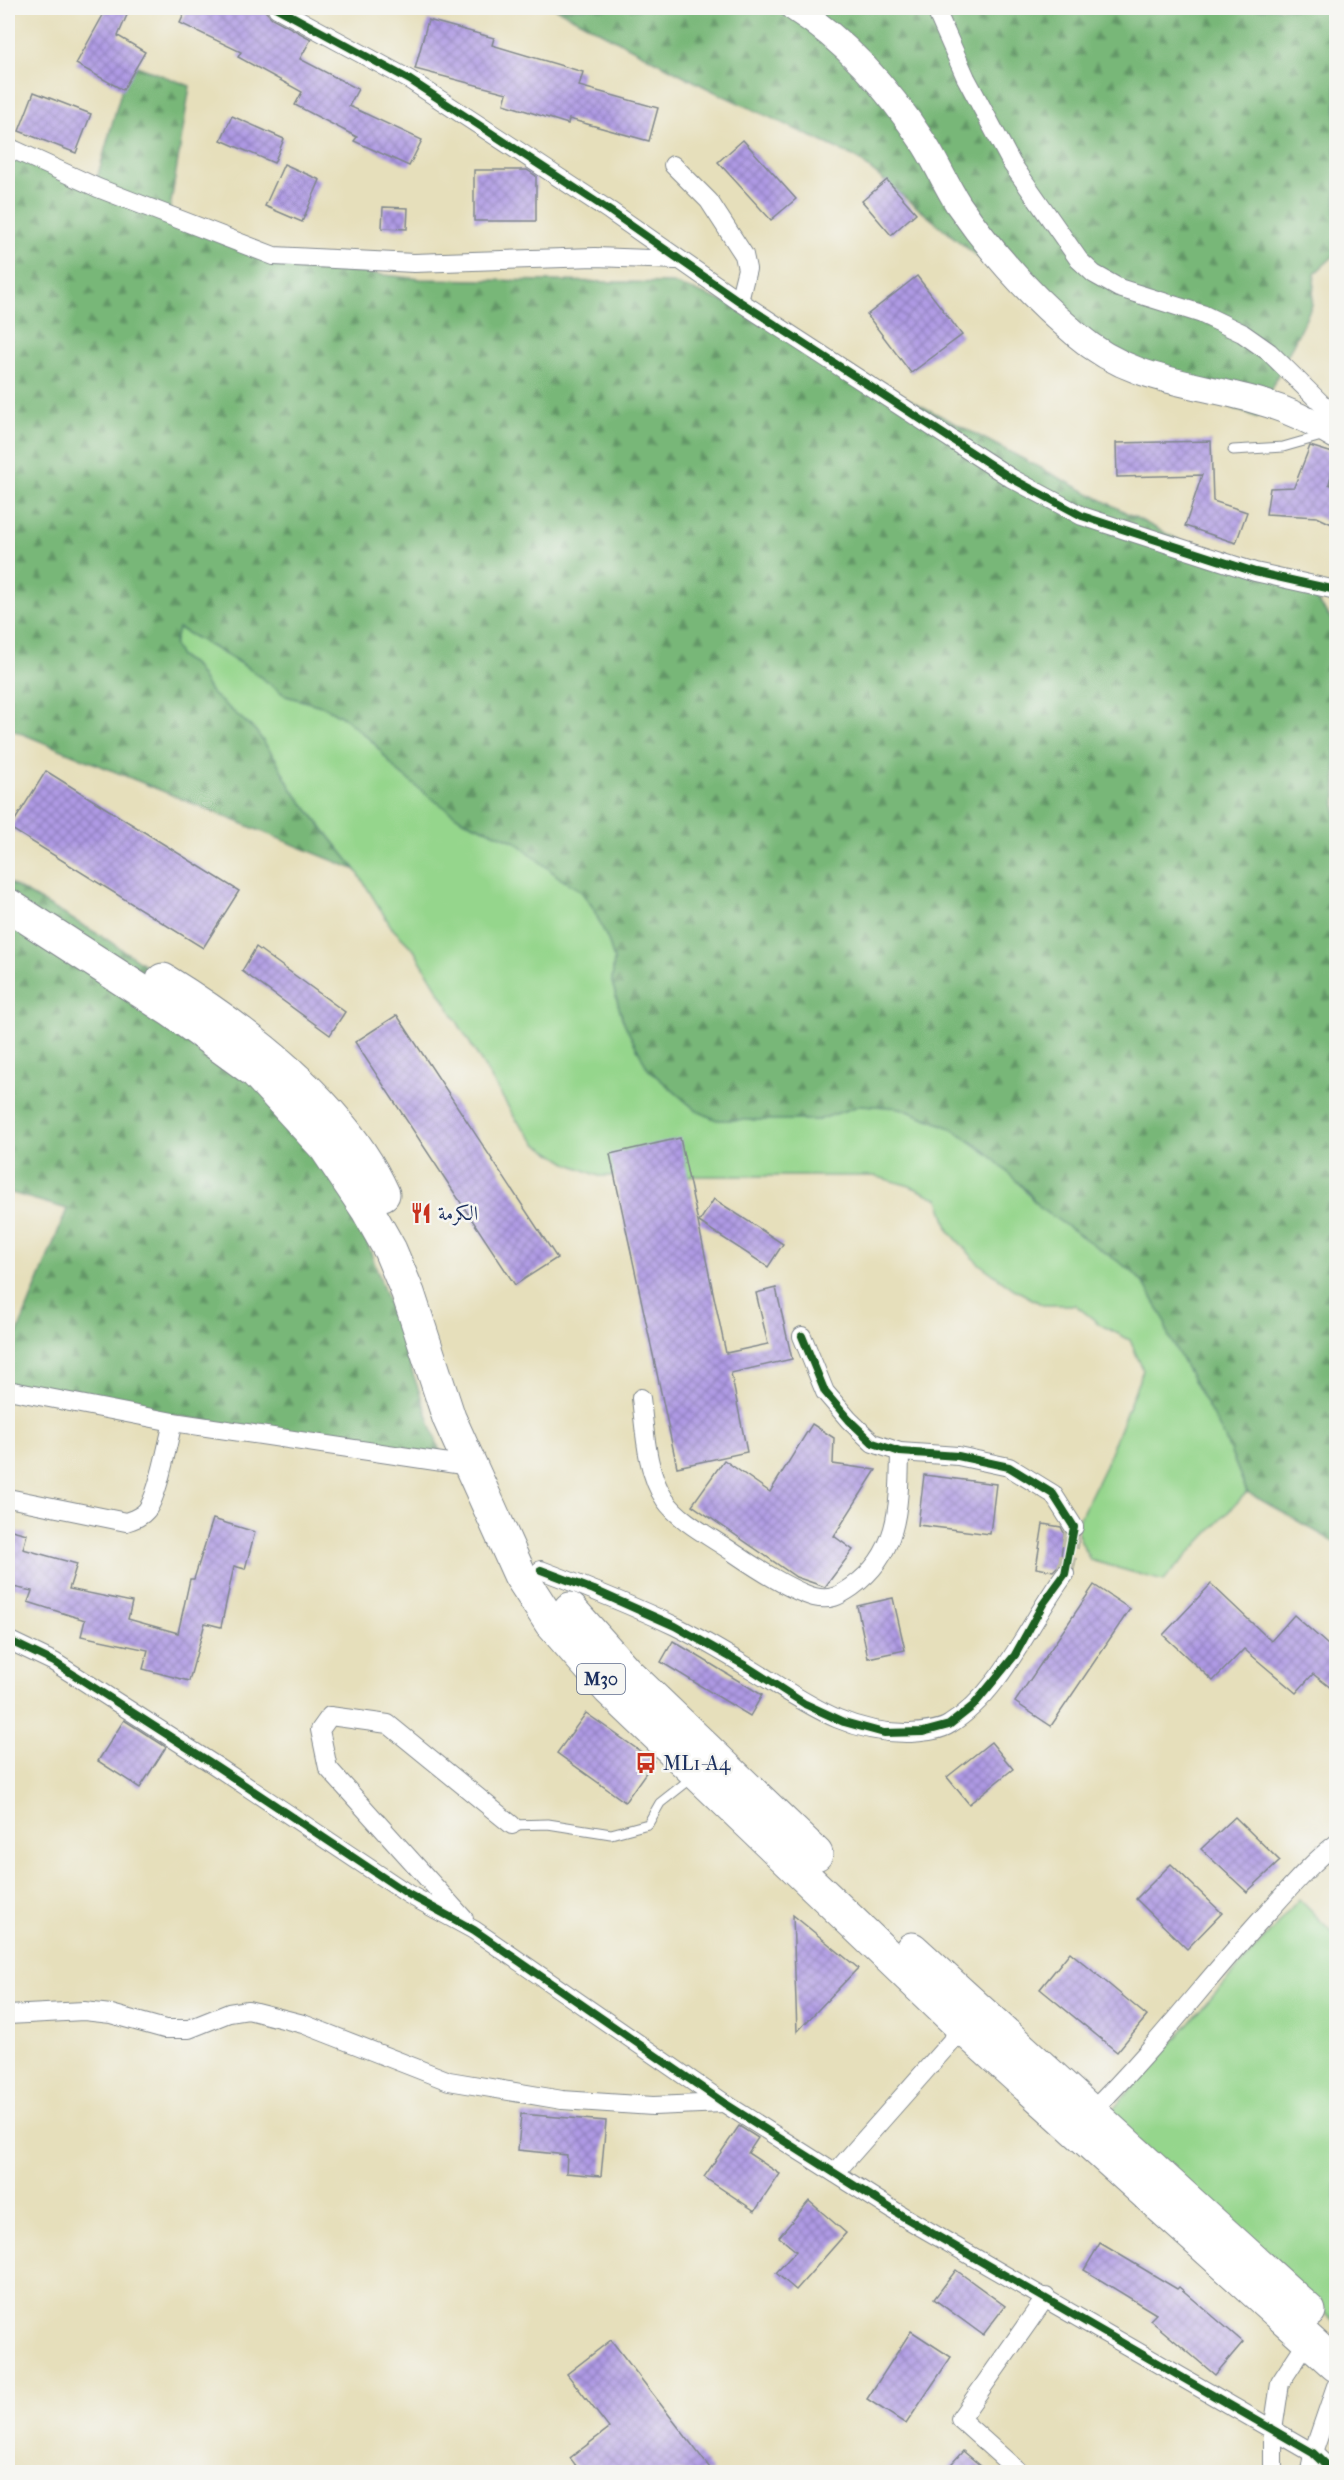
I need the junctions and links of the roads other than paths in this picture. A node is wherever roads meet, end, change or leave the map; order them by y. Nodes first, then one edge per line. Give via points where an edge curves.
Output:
1 (277, 8) edge
2 (794, 8) edge
3 (935, 8) edge
4 (8, 147) edge
5 (673, 165) dead end
6 (676, 260) junction
7 (739, 301) junction
8 (1335, 429) edge
9 (1233, 450) dead end
10 (1336, 590) edge
11 (8, 881) edge
12 (8, 905) edge
13 (802, 1336) dead end
14 (8, 1390) edge
15 (640, 1398) dead end
16 (173, 1422) junction
17 (900, 1452) junction
18 (469, 1466) junction
19 (8, 1498) edge
20 (1074, 1527) tunnel mouth
21 (541, 1570) junction
22 (1065, 1574) tunnel mouth
23 (8, 1640) edge
24 (697, 1774) junction
25 (512, 1825) joint
26 (1336, 1844) edge
27 (474, 1930) junction
28 (8, 2015) edge
29 (963, 2028) junction
30 (724, 2103) junction
31 (1092, 2111) junction
32 (835, 2173) junction
33 (1046, 2297) junction
34 (1322, 2338) edge
35 (1336, 2365) edge
36 (1336, 2386) edge
37 (1273, 2430) junction
38 (1313, 2453) junction
39 (1019, 2472) edge
40 (1273, 2472) edge
41 (1310, 2472) edge
42 (1333, 2472) edge

1 - 6 street via 410,80 610,211
2 - 8 main road via 835,38 870,71 900,108 958,204 1018,278 1099,354 1148,376 1265,403
3 - 8 street via 966,78 1012,164 1079,260 1119,288 1202,314 1242,333 1269,352
4 - 6 street via 98,188 274,256 414,263 595,257
5 - 7 street via 708,201 744,255 747,269
6 - 7 street
7 - 10 street via 1011,478 1082,516 1255,572
8 - 9 lane via 1283,447
11 - 21 highway, M30 via 248,1037 329,1114 380,1188 407,1247 461,1400 523,1541
12 - 18 highway, M30 via 172,1011 256,1072 326,1148 390,1250
13 - 17 street via 825,1392 873,1443
14 - 16 street
15 - 17 street via 654,1478 665,1501 754,1566 814,1597 835,1599 862,1580 881,1559 892,1534 899,1501
16 - 18 street
16 - 19 street via 154,1494 140,1517 126,1522
17 - 20 street via 958,1456 1009,1467 1053,1494
18 - 24 highway, M30 via 520,1575 551,1623 609,1689
21 - 22 street via 675,1626 806,1704 844,1722 884,1734 923,1732 949,1725 972,1706 1015,1655
21 - 31 highway, M30 via 572,1612 628,1674 912,1948
23 - 27 street via 54,1662 408,1894
24 - 25 lane via 660,1803 648,1824 620,1832 588,1832 548,1824
24 - 29 highway, M30
25 - 27 street via 388,1724 330,1716 320,1730 328,1768
26 - 31 street via 1262,1919
27 - 30 street
28 - 30 street via 84,2011 165,2029 189,2029 248,2010 303,2024 460,2083 562,2100 653,2106
29 - 32 street
29 - 34 highway, M30
30 - 32 street
31 - 34 highway, M30
32 - 33 street
33 - 37 street
33 - 39 street via 960,2419
34 - 35 highway, M30
34 - 37 street via 1280,2383
36 - 38 street
37 - 38 street
37 - 40 street
38 - 41 street
38 - 42 street

